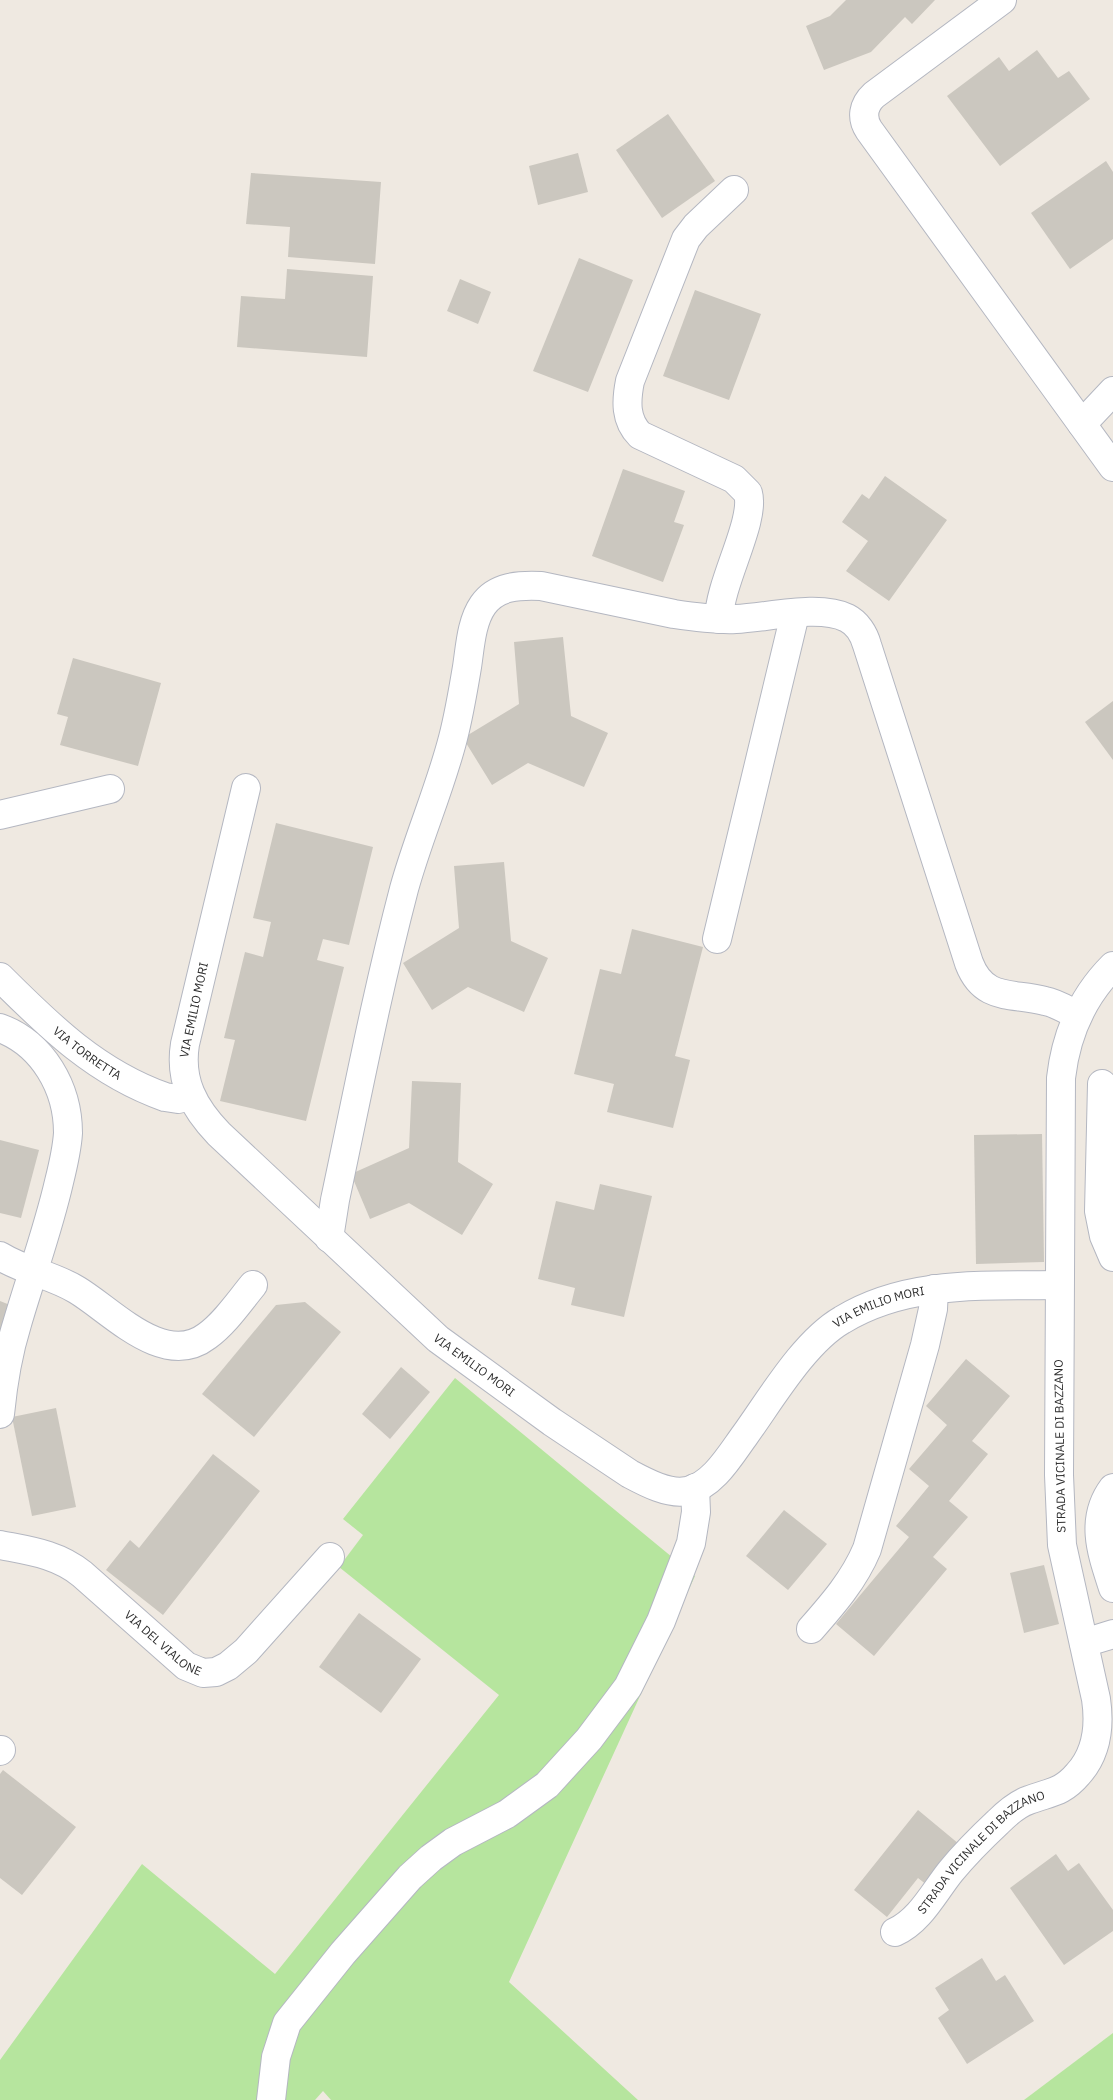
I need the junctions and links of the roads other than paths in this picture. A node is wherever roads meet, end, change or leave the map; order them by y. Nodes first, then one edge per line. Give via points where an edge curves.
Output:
1 (1002, 0) edge
2 (734, 190) dead end
3 (1113, 391) edge
4 (1082, 424) junction
5 (1113, 467) edge
6 (794, 614) junction
7 (719, 619) junction
8 (246, 788) dead end
9 (110, 789) dead end
10 (0, 815) edge
11 (717, 939) dead end
12 (1113, 966) edge
13 (0, 977) edge
14 (1078, 1015) junction
15 (0, 1028) edge
16 (1102, 1084) dead end
17 (190, 1096) junction
18 (329, 1238) junction
19 (0, 1256) edge
20 (1113, 1258) edge
21 (33, 1272) junction
22 (253, 1285) dead end
23 (1059, 1285) junction
24 (934, 1289) junction
25 (0, 1414) edge
26 (695, 1488) junction
27 (1113, 1488) edge
28 (0, 1545) edge
29 (330, 1558) dead end
30 (1113, 1588) edge
31 (811, 1629) dead end
32 (1113, 1634) edge
33 (1084, 1643) junction
34 (895, 1932) dead end
35 (271, 2100) edge

1 - 4 street via 874,95 866,105 864,121
2 - 7 street via 696,226 681,247 630,381 627,399 629,417 640,435 734,479 748,494 749,511 722,593
3 - 4 street
4 - 5 street
6 - 7 street
6 - 11 street
6 - 14 street via 842,616 851,620 865,637 975,976 994,992 1044,1000
7 - 18 street via 674,614 526,585 506,588 482,607 474,628 453,740 398,914
8 - 17 street, VIA EMILIO MORI via 185,1044 183,1064
9 - 10 street
12 - 14 street, STRADA VICINALE DI BAZZANO via 1092,991
13 - 17 street, VIA TORRETTA via 54,1030 95,1062 159,1095 178,1099
14 - 23 street, STRADA VICINALE DI BAZZANO via 1066,1048 1061,1078
15 - 21 street via 16,1035 39,1054 57,1082 66,1114 68,1139 62,1171
16 - 20 street via 1099,1211
17 - 18 street, VIA EMILIO MORI via 219,1134
18 - 26 street, VIA EMILIO MORI via 438,1339 552,1422 642,1480 673,1491 686,1492
19 - 21 street
21 - 22 street via 76,1289 142,1335 176,1346 195,1343 207,1336
21 - 25 street via 13,1339
23 - 24 street, VIA EMILIO MORI
23 - 33 street, STRADA VICINALE DI BAZZANO via 1060,1522
24 - 26 street, VIA EMILIO MORI via 892,1298 862,1309 832,1327 803,1356 720,1468
24 - 31 street via 925,1345 867,1549 852,1581
26 - 35 street via 696,1512 691,1543 660,1621 628,1687 589,1739 547,1785 507,1814 437,1852 410,1877 343,1953 287,2023 276,2057
27 - 30 street via 1103,1508 1098,1529 1101,1552
28 - 29 street, VIA DEL VIALONE via 42,1553 71,1565 186,1666 203,1673 223,1669 246,1651
32 - 33 street
33 - 34 street, STRADA VICINALE DI BAZZANO via 1098,1724 1094,1747 1084,1767 1063,1789 1028,1800 1008,1813 952,1869 916,1917

